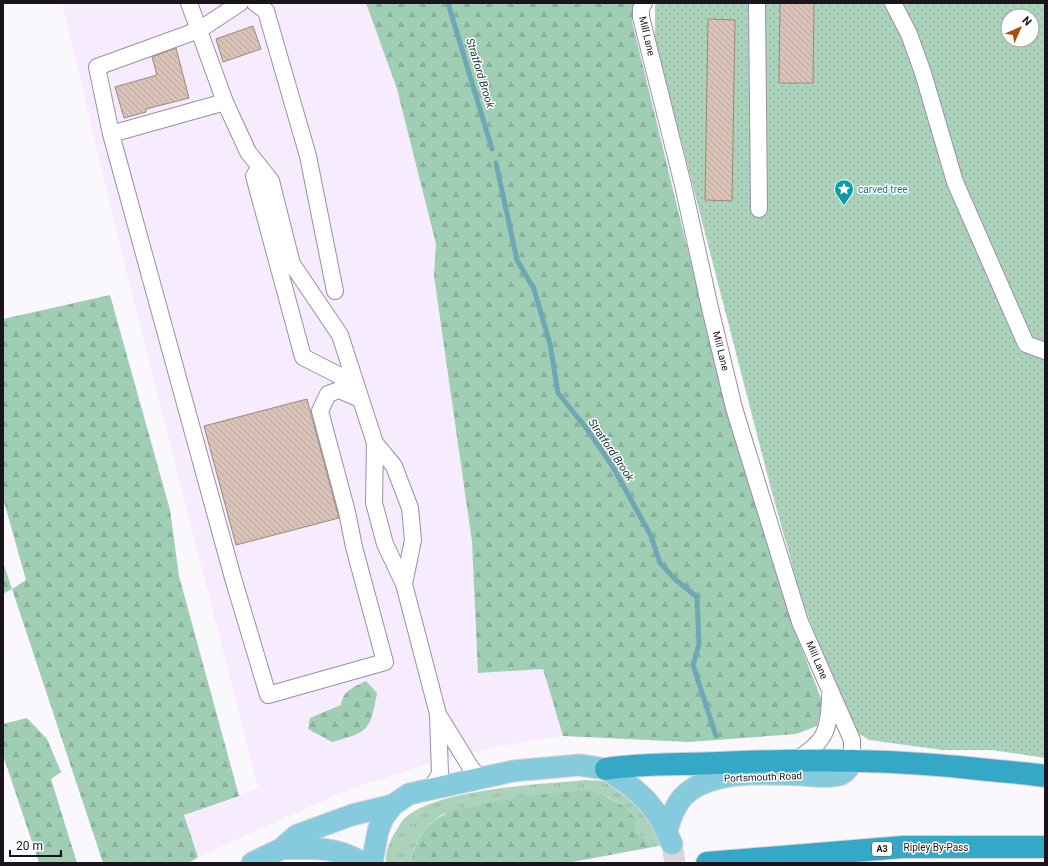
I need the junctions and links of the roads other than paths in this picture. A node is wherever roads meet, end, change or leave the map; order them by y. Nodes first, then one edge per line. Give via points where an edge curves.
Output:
1 (190, 3) edge
2 (240, 3) edge
3 (255, 3) edge
4 (644, 3) edge
5 (757, 3) edge
6 (893, 3) edge
7 (199, 30) junction
8 (225, 102) junction
9 (111, 134) junction
10 (260, 167) junction
11 (759, 209) dead end
12 (335, 291) dead end
13 (1045, 351) edge
14 (358, 392) junction
15 (375, 444) junction
16 (404, 584) junction
17 (831, 692) junction
18 (438, 714) junction
19 (796, 760) junction
20 (852, 760) junction
21 (606, 769) junction
22 (1045, 776) edge
23 (480, 778) junction
24 (431, 788) junction
25 (393, 805) junction
26 (1045, 847) edge
27 (281, 850) junction
28 (713, 862) edge
29 (252, 863) edge
30 (362, 863) edge
31 (372, 863) edge

1 - 7 street
2 - 7 street
3 - 12 street via 266,11 308,156
4 - 17 street, Mill Lane via 641,17 734,408 800,622
5 - 11 street
6 - 13 street via 909,34 924,73 954,182 1026,344
7 - 8 street
7 - 9 street via 97,67
8 - 9 street
8 - 10 street via 248,152
9 - 14 street via 268,695 385,662 320,411 328,394 339,390
10 - 14 street via 271,181 292,264 340,335
10 - 14 street via 254,176 303,357
14 - 15 street
15 - 16 street via 374,503 385,544
15 - 16 street via 394,466 410,508 413,540
16 - 18 street
17 - 19 street, Mill Lane via 830,715 825,734 813,749
17 - 20 street, Mill Lane via 852,740
18 - 23 street via 471,768
18 - 24 street via 440,774
19 - 20 highway
19 - 21 highway via 676,765 634,764
20 - 21 main road, Portsmouth Road via 846,771 839,775 727,776 710,780 686,793 678,803 669,837 647,800
20 - 22 highway via 956,766
21 - 23 main road via 579,764 513,771
23 - 24 main road
24 - 25 main road via 408,794
25 - 27 main road via 323,824 297,835
25 - 31 main road via 378,830
26 - 28 highway, Ripley By-Pass / A3 via 903,847
27 - 29 main road
27 - 30 main road via 305,848 348,853

